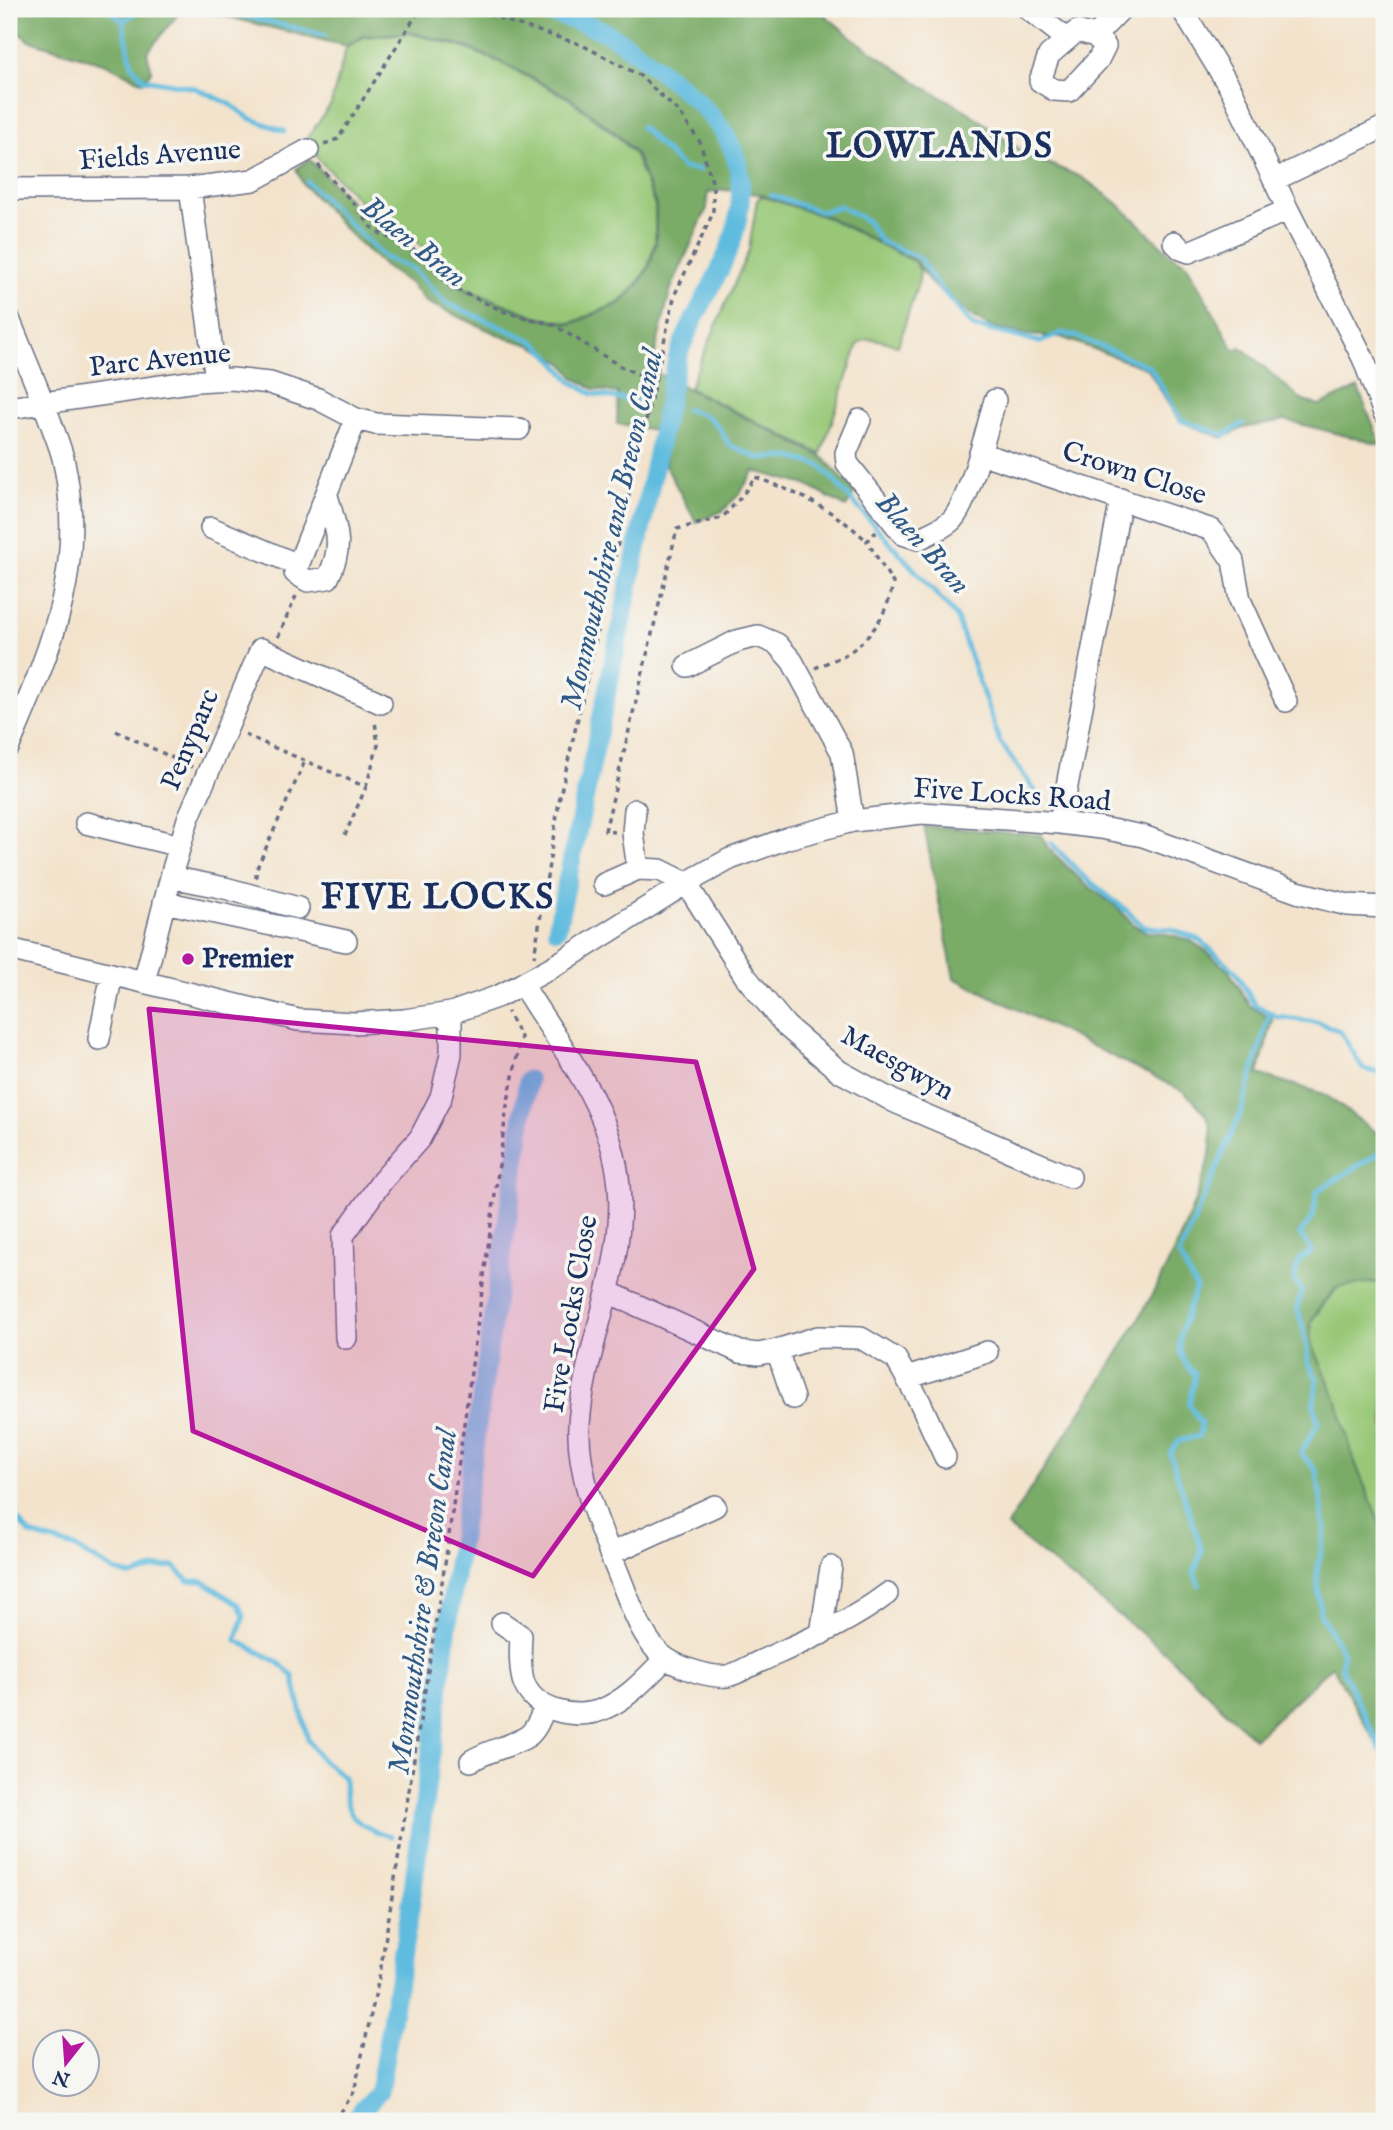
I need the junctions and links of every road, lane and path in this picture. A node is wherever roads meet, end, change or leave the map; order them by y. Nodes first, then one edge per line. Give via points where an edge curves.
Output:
1 (420, 9) edge
2 (470, 9) edge
3 (1028, 9) edge
4 (1121, 9) edge
5 (1182, 9) edge
6 (1095, 36) junction
7 (1067, 39) junction
8 (1384, 127) edge
9 (308, 150) junction
10 (1274, 180) junction
11 (190, 188) junction
12 (9, 190) edge
13 (1288, 210) junction
14 (1174, 242) dead end
15 (9, 319) edge
16 (216, 380) junction
17 (655, 382) junction
18 (995, 400) dead end
19 (43, 402) junction
20 (9, 408) edge
21 (1384, 413) edge
22 (356, 419) junction
23 (860, 420) dead end
24 (519, 429) dead end
25 (980, 453) junction
26 (327, 495) junction
27 (1121, 499) junction
28 (211, 528) dead end
29 (873, 534) dead end
30 (867, 541) junction
31 (301, 572) junction
32 (270, 653) junction
33 (687, 666) dead end
34 (800, 676) junction
35 (1286, 701) dead end
36 (378, 702) joint
37 (226, 728) junction
38 (116, 732) dead end
39 (9, 746) edge
40 (305, 761) junction
41 (207, 774) junction
42 (366, 787) junction
43 (635, 810) dead end
44 (853, 821) junction
45 (86, 823) dead end
46 (1060, 823) junction
47 (633, 833) junction
48 (345, 835) dead end
49 (180, 846) junction
50 (638, 869) junction
51 (171, 877) junction
52 (686, 883) junction
53 (604, 884) dead end
54 (255, 896) junction
55 (164, 902) junction
56 (1384, 907) edge
57 (298, 908) dead end
58 (346, 941) dead end
59 (9, 949) edge
60 (533, 960) dead end
61 (112, 974) junction
62 (144, 982) junction
63 (522, 984) junction
64 (499, 996) junction
65 (451, 1013) junction
66 (99, 1039) dead end
67 (1070, 1177) dead end
68 (608, 1292) junction
69 (346, 1338) dead end
70 (777, 1350) junction
71 (987, 1352) dead end
72 (907, 1378) junction
73 (793, 1398) dead end
74 (945, 1457) dead end
75 (715, 1506) dead end
76 (610, 1554) junction
77 (831, 1567) dead end
78 (887, 1594) dead end
79 (502, 1623) dead end
80 (821, 1634) junction
81 (665, 1659) junction
82 (545, 1707) junction
83 (471, 1761) dead end
84 (335, 2121) edge

1 - 9 path via 338,139
2 - 17 path via 582,45 639,75 678,111 700,142 713,185 713,213 675,294
3 - 7 street
4 - 6 street
5 - 10 street via 1232,91
6 - 7 street via 1077,31
6 - 7 street via 1104,46 1098,60 1069,91 1054,90 1040,80 1049,55
8 - 10 street
9 - 11 street, Fields Avenue via 253,180
9 - 17 path via 370,226 408,244 451,287 505,312 554,325
10 - 13 street
11 - 12 street, Fields Avenue
11 - 16 street
13 - 14 street via 1189,252
13 - 21 street via 1363,358
15 - 19 street
16 - 19 street, Parc Avenue
16 - 22 street, Parc Avenue via 270,383 318,399
17 - 60 path via 560,796
18 - 25 street
19 - 20 street, Parc Avenue
19 - 39 street via 63,456 71,501 71,546 61,611
22 - 24 street, Parc Avenue via 376,424
22 - 26 street
23 - 25 street via 846,453 848,463 903,534 918,539 950,521 960,508
25 - 27 street, Crown Close
26 - 31 street
26 - 31 street via 339,542 336,561 328,578 308,581
27 - 35 street, Crown Close via 1212,530 1233,561 1240,600
27 - 46 street
28 - 31 street
29 - 30 path
30 - 34 path via 893,583 890,603 854,649
30 - 47 path via 827,509 755,477 722,518 677,529 605,831
31 - 32 path
32 - 36 street
32 - 37 street, Penyparc via 261,649
33 - 34 street via 737,641 758,636 777,644
34 - 44 street via 842,753
36 - 42 path via 378,745
37 - 40 path
37 - 41 street, Penyparc
38 - 41 path
40 - 42 path
40 - 54 path via 256,870
41 - 49 street, Penyparc
42 - 48 path
43 - 47 street
44 - 46 street, Five Locks Road via 922,813
44 - 52 street, Five Locks Road via 730,859
45 - 49 street
46 - 56 street, Five Locks Road via 1143,836 1297,892 1348,905
47 - 50 street
49 - 51 street, Penyparc
50 - 52 street via 660,870
50 - 53 street
51 - 54 street
51 - 55 street, Penyparc
52 - 63 street, Five Locks Road
52 - 67 street, Maesgwyn via 745,976 786,1026 839,1071 895,1102
54 - 57 street
55 - 58 street
55 - 62 street, Penyparc
59 - 61 street, Five Locks Road
61 - 62 street, Five Locks Road
61 - 66 street
62 - 65 street, Five Locks Road via 298,1020 355,1023
63 - 64 street, Five Locks Road
63 - 68 street, Five Locks Close via 584,1078 608,1133 619,1185 620,1235
64 - 65 street, Five Locks Road
64 - 84 path via 521,1037 507,1106 446,1557 380,1973 354,2092
65 - 69 street via 451,1054 441,1097 420,1138 343,1236
68 - 70 street via 740,1352
68 - 76 street, Five Locks Close via 589,1363 579,1427 585,1481
70 - 72 street via 818,1337 861,1338 896,1359
70 - 73 street
71 - 72 street
72 - 74 street
75 - 76 street
76 - 81 street, Five Locks Close via 651,1644
77 - 80 street
78 - 80 street via 860,1615
79 - 82 street via 521,1636 523,1680
80 - 81 street via 728,1676 695,1672
81 - 82 street via 631,1692 600,1710 570,1714
82 - 83 street via 529,1735

